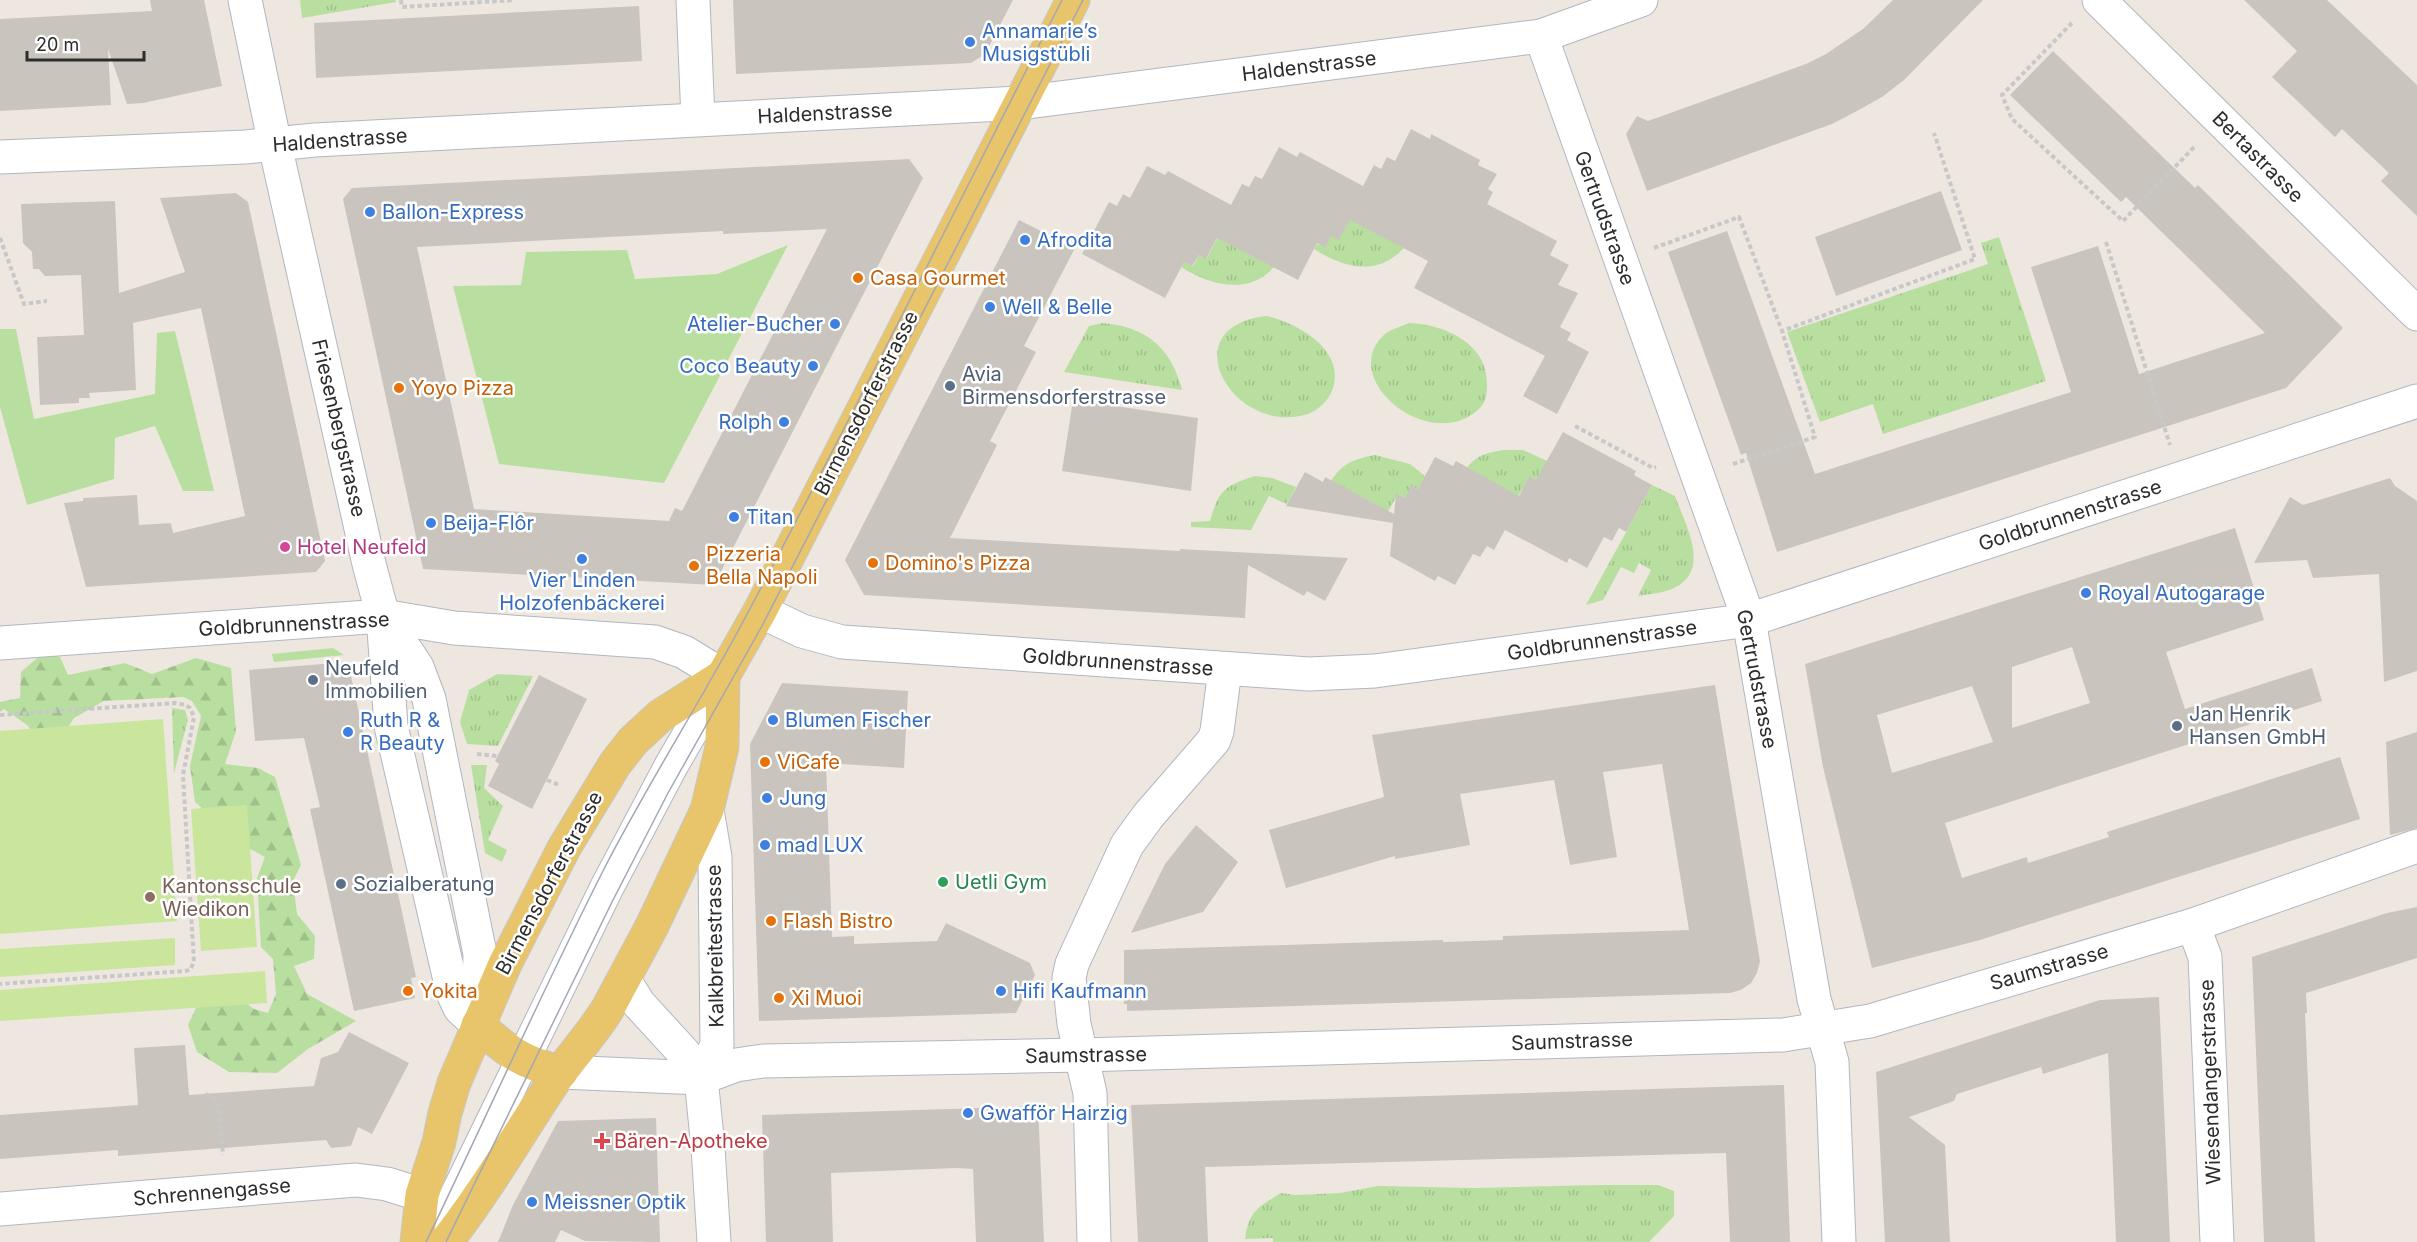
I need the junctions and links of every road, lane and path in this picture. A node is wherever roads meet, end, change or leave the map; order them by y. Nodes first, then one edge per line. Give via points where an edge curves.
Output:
1 (245, 0) edge
2 (401, 0) edge
3 (515, 0) edge
4 (693, 0) edge
5 (1072, 0) edge
6 (1641, 0) edge
7 (2099, 0) edge
8 (2072, 22) dead end
9 (1541, 36) junction
10 (1020, 103) junction
11 (698, 119) junction
12 (1934, 133) dead end
13 (2197, 143) dead end
14 (275, 145) junction
15 (0, 157) edge
16 (0, 238) edge
17 (2106, 242) dead end
18 (1645, 252) dead end
19 (48, 301) dead end
20 (2417, 314) edge
21 (1782, 331) junction
22 (2417, 401) edge
23 (1575, 426) dead end
24 (2172, 451) dead end
25 (1661, 464) dead end
26 (1722, 468) dead end
27 (760, 610) junction
28 (383, 616) junction
29 (1749, 620) junction
30 (0, 643) edge
31 (1225, 670) junction
32 (723, 676) junction
33 (0, 715) edge
34 (547, 780) dead end
35 (559, 786) dead end
36 (707, 810) junction
37 (2417, 846) edge
38 (2193, 924) junction
39 (624, 980) junction
40 (0, 984) edge
41 (478, 1025) junction
42 (1823, 1030) junction
43 (1081, 1055) junction
44 (522, 1060) junction
45 (561, 1071) junction
46 (701, 1078) junction
47 (205, 1094) dead end
48 (224, 1160) dead end
49 (422, 1195) junction
50 (0, 1209) edge
51 (417, 1242) edge
52 (434, 1242) edge
53 (446, 1242) edge
54 (714, 1242) edge
55 (1095, 1242) edge
56 (1839, 1242) edge
57 (2217, 1242) edge

1 - 14 street, Friesenbergstrasse
2 - 3 path via 402,8
4 - 11 street
5 - 10 main road, Birmensdorferstrasse
6 - 9 street, Haldenstrasse
7 - 20 street, Bertastrasse
8 - 13 path via 2002,95 2012,119 2123,221
9 - 10 street, Haldenstrasse
9 - 29 street, Gertrudstrasse
10 - 11 street, Haldenstrasse
10 - 27 main road, Birmensdorferstrasse
11 - 14 street, Haldenstrasse
12 - 21 path via 1975,259
14 - 15 street, Haldenstrasse
14 - 28 street, Friesenbergstrasse
16 - 19 path via 24,304
17 - 24 path
18 - 21 path via 1739,217
21 - 26 path via 1815,437
22 - 29 street, Goldbrunnenstrasse
23 - 25 path via 1653,468
27 - 31 street, Goldbrunnenstrasse via 802,631 842,642
27 - 32 main road, Birmensdorferstrasse
28 - 30 street, Goldbrunnenstrasse
28 - 32 street, Goldbrunnenstrasse via 454,628 655,642 684,652
28 - 41 street, Friesenbergstrasse via 391,726 448,974 460,1008
29 - 31 street, Goldbrunnenstrasse via 1353,674
29 - 42 street, Gertrudstrasse via 1814,999
31 - 43 street via 1214,740 1136,831 1071,964 1069,978
32 - 36 main road, Birmensdorferstrasse via 722,747
32 - 41 main road, Birmensdorferstrasse via 660,716 615,764 564,848
32 - 44 street, Birmensdorferstrasse via 607,887
33 - 40 path via 175,703 190,708 194,717 183,775 195,962 185,971
34 - 35 path
36 - 39 main road, Birmensdorferstrasse
36 - 46 street, Kalkbreitestrasse via 715,857 717,1045
37 - 38 street, Saumstrasse
38 - 42 street, Saumstrasse via 1870,1021
38 - 57 street, Wiesendangerstrasse via 2205,957
39 - 45 main road, Birmensdorferstrasse via 592,1032
39 - 46 street via 639,1004
41 - 44 main road
41 - 49 main road, Birmensdorferstrasse via 454,1083
42 - 43 street, Saumstrasse via 1783,1035
42 - 56 street, Gertrudstrasse via 1833,1062
43 - 46 street, Saumstrasse via 763,1061 736,1065
43 - 55 street via 1090,1093
44 - 45 main road
44 - 52 street, Birmensdorferstrasse
45 - 46 street
45 - 53 main road, Birmensdorferstrasse
46 - 54 street
47 - 48 path via 214,1098 220,1116
49 - 50 street, Schrennengasse via 356,1180
49 - 51 main road, Birmensdorferstrasse

